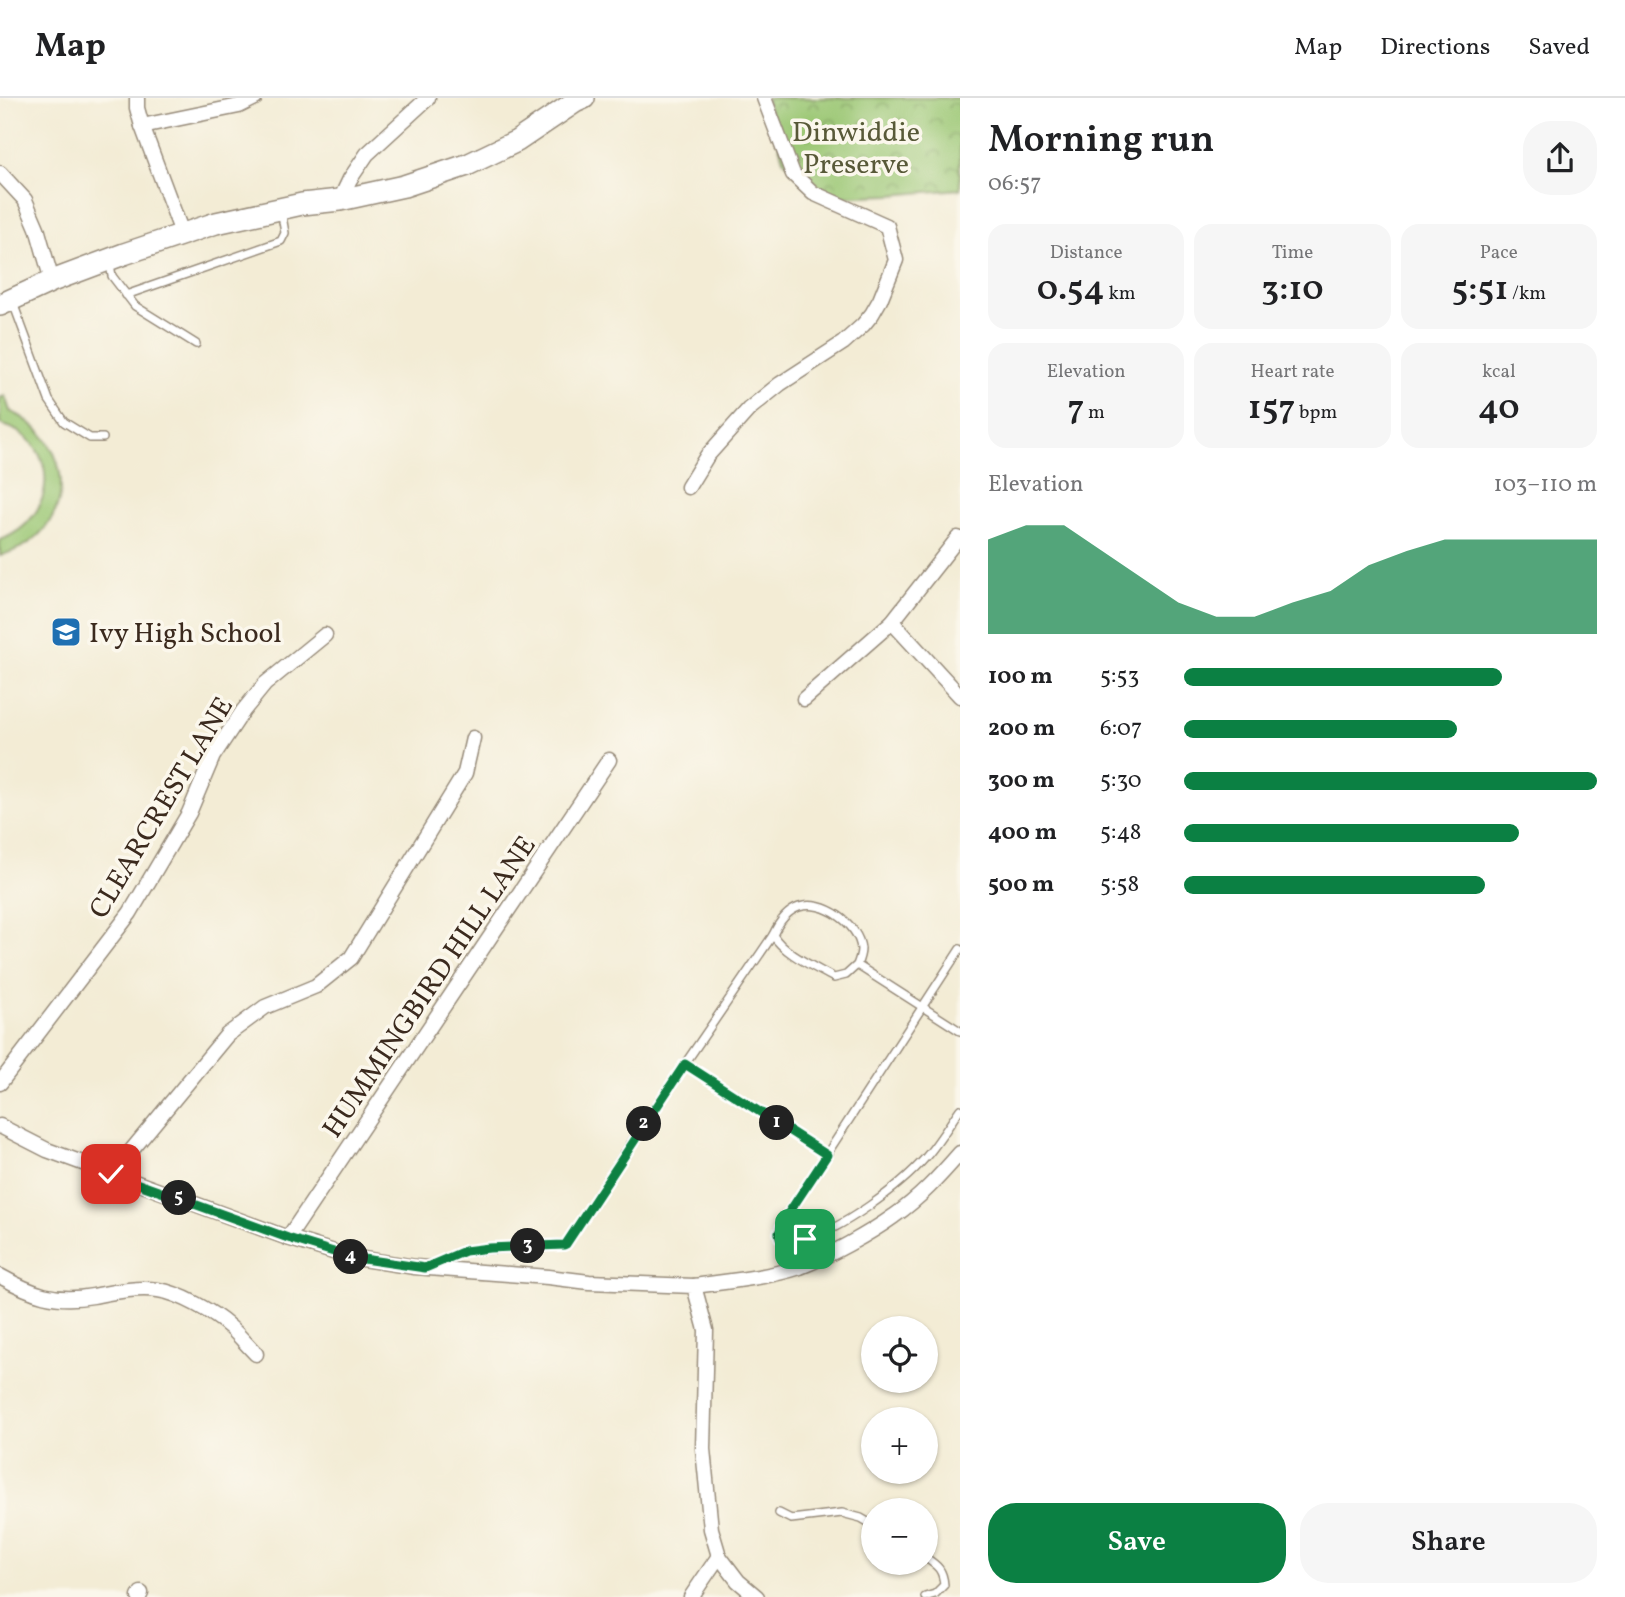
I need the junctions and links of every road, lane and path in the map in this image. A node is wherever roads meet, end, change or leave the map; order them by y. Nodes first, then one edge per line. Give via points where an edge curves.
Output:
1 (137, 98) edge
2 (255, 98) edge
3 (428, 98) edge
4 (584, 98) edge
5 (764, 98) edge
6 (142, 125) junction
7 (0, 173) edge
8 (340, 200) junction
9 (281, 209) junction
10 (182, 233) junction
11 (109, 259) junction
12 (52, 281) junction
13 (126, 295) junction
14 (6, 302) edge
15 (196, 344) dead end
16 (103, 438) dead end
17 (688, 487) dead end
18 (958, 538) edge
19 (892, 622) junction
20 (325, 635) dead end
21 (960, 696) edge
22 (804, 699) dead end
23 (474, 738) dead end
24 (609, 760) dead end
25 (773, 935) junction
26 (960, 949) edge
27 (858, 965) junction
28 (922, 1006) junction
29 (960, 1031) edge
30 (685, 1064) junction
31 (0, 1083) edge
32 (960, 1109) edge
33 (0, 1126) edge
34 (960, 1153) edge
35 (827, 1155) junction
36 (111, 1174) junction
37 (288, 1238) junction
38 (425, 1268) junction
39 (0, 1276) edge
40 (694, 1286) junction
41 (256, 1354) dead end
42 (779, 1513) dead end
43 (861, 1518) edge
44 (719, 1556) junction
45 (938, 1568) edge
46 (691, 1597) edge
47 (757, 1597) edge
48 (925, 1597) edge

1 - 6 street
2 - 6 street via 239,106
3 - 8 street via 367,154
4 - 8 main road via 517,141 467,166
5 - 17 street via 793,174 813,193 887,226 895,260 880,300 863,326 749,409 707,456
6 - 10 street
7 - 12 street via 25,200
8 - 9 main road
9 - 10 main road
9 - 13 lane via 285,233 281,241
10 - 11 main road
11 - 12 main road
11 - 13 lane via 113,276
12 - 14 main road
13 - 15 lane via 135,306
14 - 16 lane via 49,400 64,422 90,438
18 - 19 street
19 - 21 street
19 - 22 street
20 - 31 street, CLEARCREST LANE via 265,684 243,711 213,756 189,813 130,913
23 - 36 street via 465,773 351,958 316,986 265,1007 228,1035
24 - 37 street, HUMMINGBIRD HILL LANE
25 - 27 lane via 788,951 834,978
25 - 27 lane via 797,907 810,905 833,912 858,936
25 - 30 lane
26 - 28 lane
27 - 28 lane
28 - 29 lane
28 - 35 lane
30 - 35 lane
30 - 38 lane via 566,1244 465,1251
32 - 35 lane via 938,1143 897,1186 822,1233 799,1241 783,1240 779,1233 784,1220
33 - 36 street
34 - 40 street via 894,1216 844,1247 799,1267
36 - 37 street
37 - 38 street via 350,1257
38 - 40 street
39 - 41 street via 38,1295 61,1299 118,1290 158,1290 186,1299 229,1326
40 - 44 street via 706,1330 703,1449 711,1529
42 - 43 lane via 791,1519 842,1513
44 - 46 street
44 - 47 street
45 - 48 lane via 944,1585

